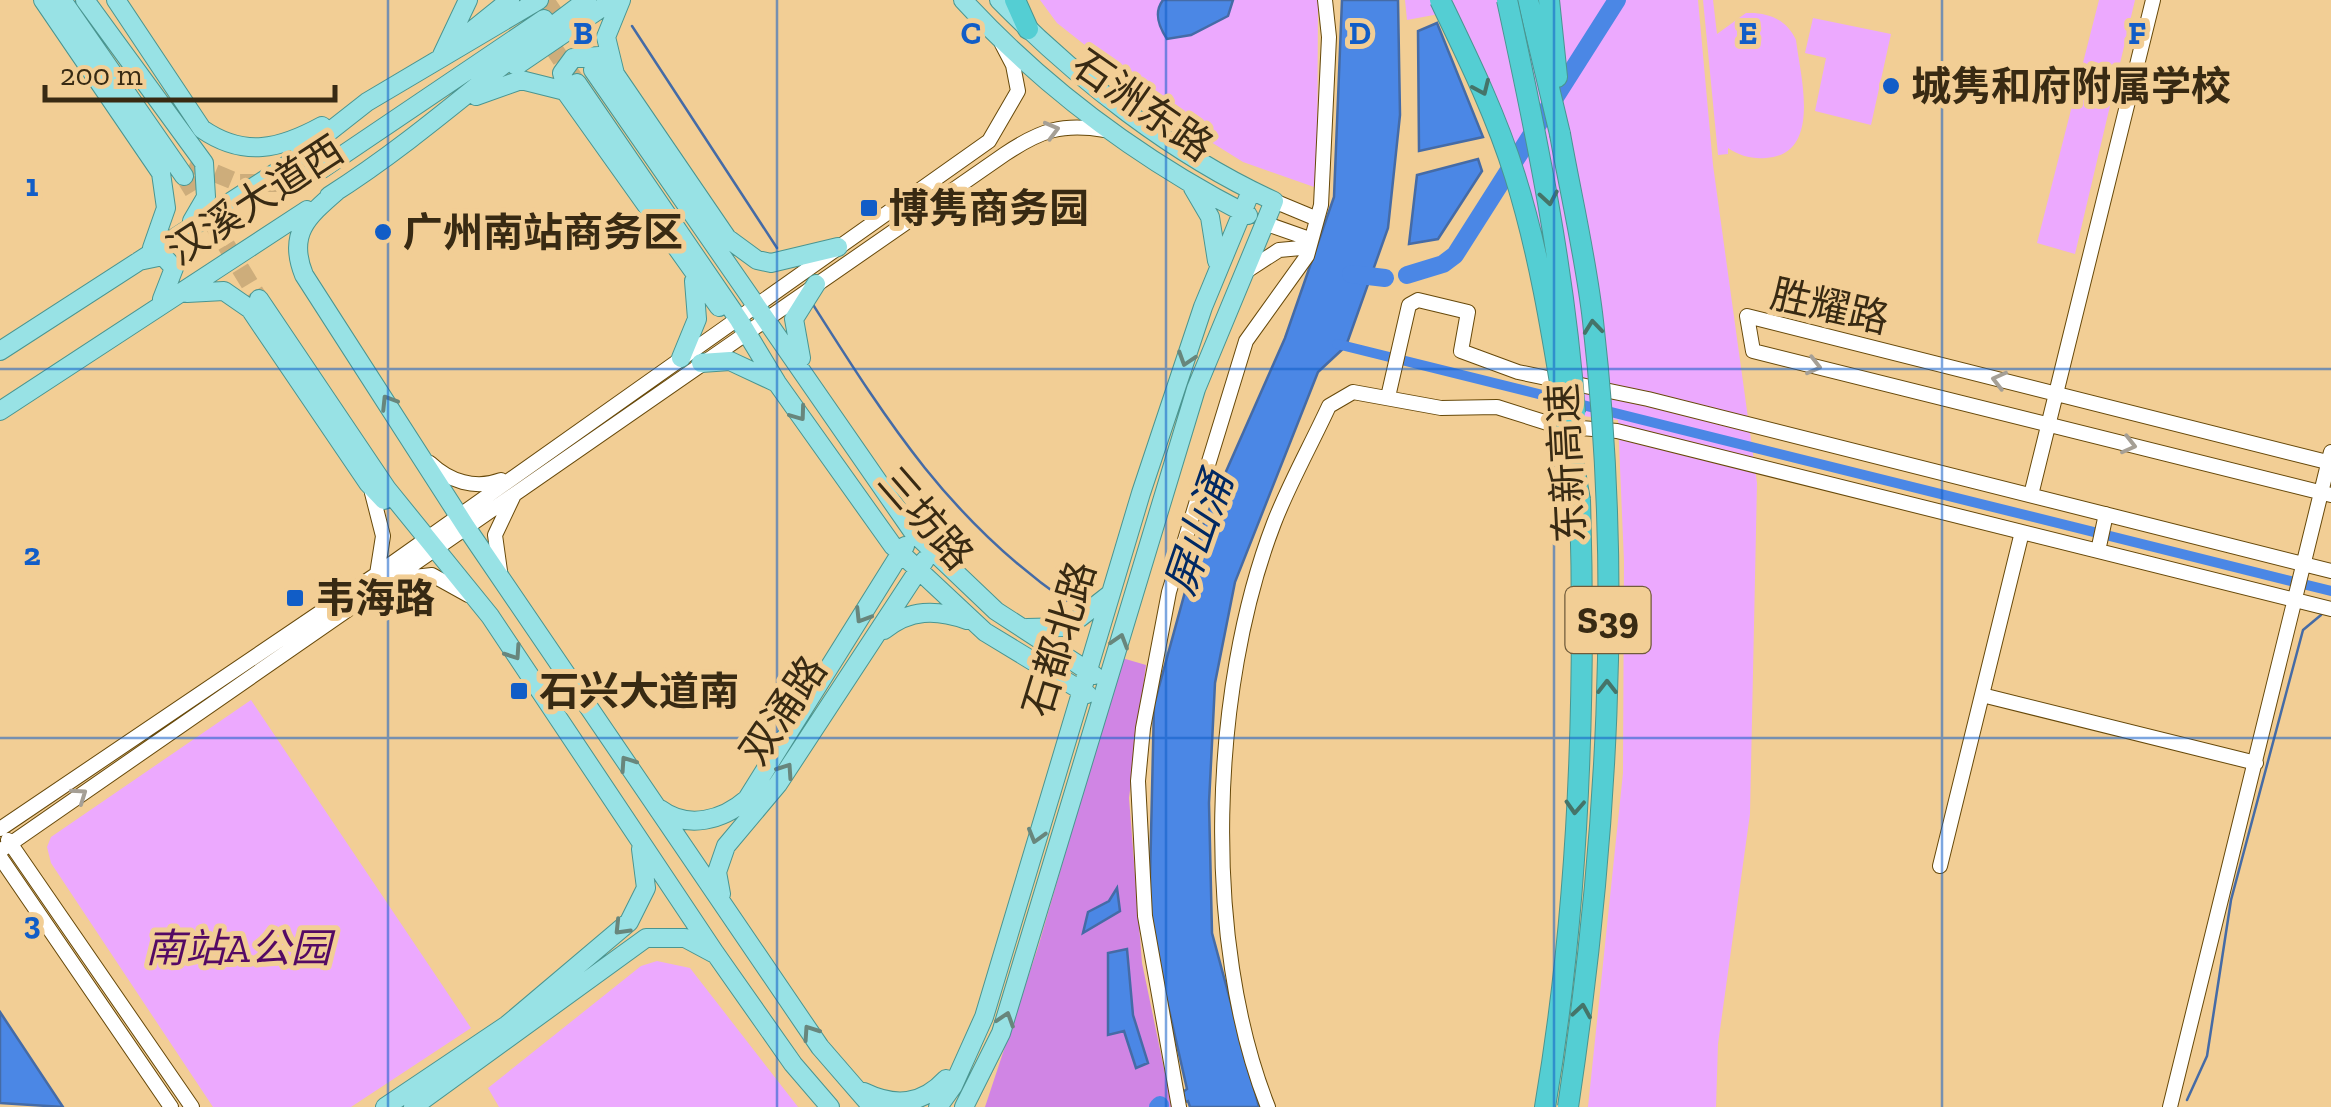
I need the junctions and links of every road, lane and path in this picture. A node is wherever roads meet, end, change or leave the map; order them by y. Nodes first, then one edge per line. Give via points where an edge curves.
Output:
1 (85, 0) edge
2 (116, 0) edge
3 (468, 0) edge
4 (510, 0) edge
5 (540, 0) edge
6 (583, 0) edge
7 (613, 0) edge
8 (621, 0) edge
9 (963, 0) edge
10 (999, 0) edge
11 (1015, 0) edge
12 (1326, 0) edge
13 (1440, 0) edge
14 (1508, 0) edge
15 (1528, 0) edge
16 (1549, 0) edge
17 (2153, 0) edge
18 (48, 1) edge
19 (1028, 29) junction
20 (999, 39) junction
21 (442, 56) junction
22 (593, 70) tunnel mouth
23 (615, 74) junction
24 (572, 89) junction
25 (466, 100) junction
26 (367, 102) junction
27 (202, 128) junction
28 (1105, 130) junction
29 (1560, 134) junction
30 (990, 140) junction
31 (1172, 142) junction
32 (1005, 154) junction
33 (1157, 162) junction
34 (190, 163) junction
35 (1188, 182) junction
36 (288, 183) tunnel mouth
37 (338, 190) junction
38 (1251, 191) junction
39 (1274, 202) junction
40 (1242, 212) junction
41 (1310, 216) dead end
42 (1264, 223) junction
43 (188, 228) junction
44 (152, 248) junction
45 (838, 254) junction
46 (135, 262) junction
47 (1218, 267) junction
48 (690, 271) junction
49 (1241, 276) junction
50 (816, 284) junction
51 (260, 298) tunnel mouth
52 (159, 303) junction
53 (1203, 307) junction
54 (762, 312) junction
55 (1224, 313) junction
56 (743, 326) junction
57 (0, 351) edge
58 (682, 358) junction
59 (701, 362) junction
60 (806, 372) junction
61 (777, 384) junction
62 (2056, 394) junction
63 (1388, 397) junction
64 (0, 411) edge
65 (2048, 424) junction
66 (421, 454) junction
67 (2330, 459) edge
68 (516, 482) junction
69 (368, 483) junction
70 (2326, 494) edge
71 (2031, 496) junction
72 (1580, 500) junction
73 (2106, 514) junction
74 (462, 520) junction
75 (912, 532) junction
76 (2022, 532) junction
77 (432, 540) junction
78 (932, 550) junction
79 (2098, 551) junction
80 (900, 554) junction
81 (2304, 564) junction
82 (920, 570) junction
83 (1118, 571) junction
84 (2331, 571) edge
85 (1142, 574) junction
86 (379, 579) junction
87 (506, 586) junction
88 (1113, 591) junction
89 (2296, 600) junction
90 (2331, 609) edge
91 (486, 611) junction
92 (996, 611) junction
93 (981, 628) junction
94 (1021, 628) junction
95 (876, 636) junction
96 (1088, 671) junction
97 (565, 672) junction
98 (1108, 682) junction
99 (1080, 690) junction
100 (1982, 695) junction
101 (1100, 702) junction
102 (2256, 763) junction
103 (1048, 794) junction
104 (1070, 801) junction
105 (656, 806) junction
106 (0, 828) edge
107 (639, 839) junction
108 (4, 851) edge
109 (1940, 866) dead end
110 (44, 904) junction
111 (729, 913) junction
112 (714, 954) junction
113 (972, 1047) junction
114 (831, 1060) junction
115 (986, 1068) junction
116 (806, 1080) junction
117 (850, 1084) junction
118 (827, 1105) edge
119 (171, 1107) edge
120 (192, 1107) edge
121 (385, 1107) edge
122 (413, 1107) edge
123 (872, 1107) edge
124 (938, 1107) edge
125 (964, 1107) edge
126 (1179, 1107) edge
127 (1268, 1107) edge
128 (1546, 1107) edge
129 (1568, 1107) edge
130 (2170, 1107) edge

1 - 34 main road
2 - 27 main road
3 - 21 main road
4 - 21 main road
5 - 21 main road, 汉溪大道西
6 - 25 main road, 汉溪大道西
6 - 36 main road via 526,30 322,169
7 - 25 main road
8 - 23 main road via 606,37
9 - 20 main road, 石洲东路
10 - 19 main road, 石洲东路
11 - 19 highway
12 - 126 street via 1321,205 1306,256 1246,341 1153,661 1138,781 1145,916
13 -> 72 highway, bridge via 1516,177
14 -> 72 highway, 东新高速 / S39, bridge via 1568,314
15 - 29 highway, 东新高速 / S39
16 - 29 highway
17 - 62 street
18 - 34 main road via 158,142
18 - 44 main road via 161,173 166,208
19 - 31 main road, 石洲东路
20 - 28 main road, 石洲东路
20 - 30 street via 1018,91
21 - 26 main road, 汉溪大道西
22 - 54 main road, 三坊路
23 - 24 main road via 599,56 573,58 562,72
23 - 45 main road via 727,238 744,252 781,263
24 - 25 main road via 521,80
24 - 48 main road
24 - 56 main road, 三坊路
25 - 37 main road, 汉溪大道西
26 - 27 main road via 274,147 236,146
26 - 43 main road, 汉溪大道西 via 283,168
27 - 34 main road via 202,146
32 -> 28 street via 1058,126
28 - 33 main road, 石洲东路
129 -> 29 highway, 东新高速 / S39, bridge via 1606,758 1608,585 1593,320
30 - 32 street via 1001,142
30 - 45 street
31 - 33 main road via 1174,163
31 - 38 main road, 石洲东路
32 - 45 street
33 - 35 main road, 石洲东路
34 - 43 main road via 207,175 206,197
35 - 40 main road, 石洲东路
35 - 47 main road via 1210,216
37 - 52 main road, 汉溪大道西
66 -> 37 main road via 298,260 298,230
38 - 39 main road, 石洲东路
38 - 40 main road, 石都北路
39 - 41 street, 石洲东路
39 - 42 main road, 石都北路
40 - 42 main road, 石洲东路
40 - 47 main road, 石都北路
42 - 49 main road, 石都北路
42 - 49 street, 石洲东路 via 1303,243 1263,258
43 - 44 main road, 汉溪大道西
44 - 46 main road, 汉溪大道西
45 - 50 street
45 - 54 street
46 - 52 main road via 162,256 174,268
46 - 57 main road, 汉溪大道西
47 - 53 main road, 石都北路
48 - 56 main road
48 - 58 main road via 698,309
49 - 55 main road, 石都北路
50 - 54 street
50 - 60 main road via 794,319
51 - 77 main road via 387,489
52 - 64 main road, 汉溪大道西
52 - 69 main road via 197,289 240,300
53 - 55 main road via 1214,298
53 -> 83 main road, 石都北路
54 - 56 street
54 - 60 main road, 三坊路
55 - 85 main road, 石都北路
56 - 58 street
56 - 59 street
56 - 61 main road, 三坊路
58 - 68 street
59 - 61 main road via 730,360
59 - 68 street
60 - 75 main road, 三坊路
61 -> 80 main road, 三坊路
62 - 65 street
62 -> 65 street, 胜耀路 via 1747,316 1753,351
62 - 67 street, 胜耀路
63 - 71 street via 1409,305 1418,300 1468,312 1462,351 1518,372
63 - 76 street via 1440,408 1497,407 1557,426 1617,431
63 - 127 street via 1354,392 1329,406 1274,524 1234,679 1224,766 1226,895 1246,1034
65 -> 70 street, 胜耀路
65 - 71 street
66 - 68 street via 442,474 466,483
66 - 74 main road
67 - 70 street
68 - 74 street
68 - 87 street via 495,535
69 - 77 main road
69 - 86 street via 382,523
70 - 81 street
71 - 73 street
72 -> 128 highway, 东新高速 / S39 via 1584,639 1568,926
73 - 79 street
73 - 81 street
74 - 77 street
74 - 87 main road
75 - 78 main road, 三坊路
75 - 80 main road, 双涌路
76 - 79 street
76 - 100 street
77 - 86 street
77 - 91 main road
78 - 82 main road, 双涌路
78 - 92 main road, 三坊路
79 - 89 street
80 - 82 main road, 三坊路
80 -> 105 main road, 双涌路 via 747,799 706,820 680,819
81 - 84 street
81 - 89 street
82 - 93 main road, 三坊路
82 - 95 main road, 双涌路
83 - 85 main road via 1129,585
83 - 88 main road, 石都北路
98 -> 85 main road, 石都北路
86 - 91 street via 432,574
86 - 106 street
108 -> 86 street
87 - 97 main road
88 - 94 main road via 1068,628
88 - 96 main road, 石都北路
89 - 90 street
89 - 102 street
91 - 97 main road via 504,605
91 -> 107 main road
92 - 93 main road via 1001,630
92 - 94 main road, 三坊路
93 - 95 main road via 928,612 899,618
93 - 99 main road, 三坊路
94 - 96 main road, 三坊路
111 -> 95 main road, 双涌路 via 717,872 726,846 778,784
96 - 98 main road, 三坊路
96 - 99 main road, 石都北路
105 -> 97 main road
98 - 101 main road, 石都北路
99 - 101 main road, 三坊路
99 - 103 main road, 石都北路
100 - 102 street
100 - 109 street
101 - 104 main road, 石都北路
102 - 130 street
103 - 104 main road via 1058,785
103 -> 113 main road, 石都北路
115 -> 104 main road, 石都北路 via 1030,945
105 - 111 main road
106 - 108 street
107 - 112 main road
107 -> 121 main road via 646,888 630,922 508,1026
108 - 110 street
110 - 119 street
110 - 120 street
114 -> 111 main road
112 - 116 main road
112 - 122 main road via 685,938 646,938
113 - 115 main road via 970,1070
113 - 117 main road via 934,1092 916,1102 875,1098
113 - 124 main road, 石都北路
114 - 116 main road via 828,1077
114 - 117 main road
115 - 125 main road, 石都北路
116 - 118 main road
117 - 123 main road

